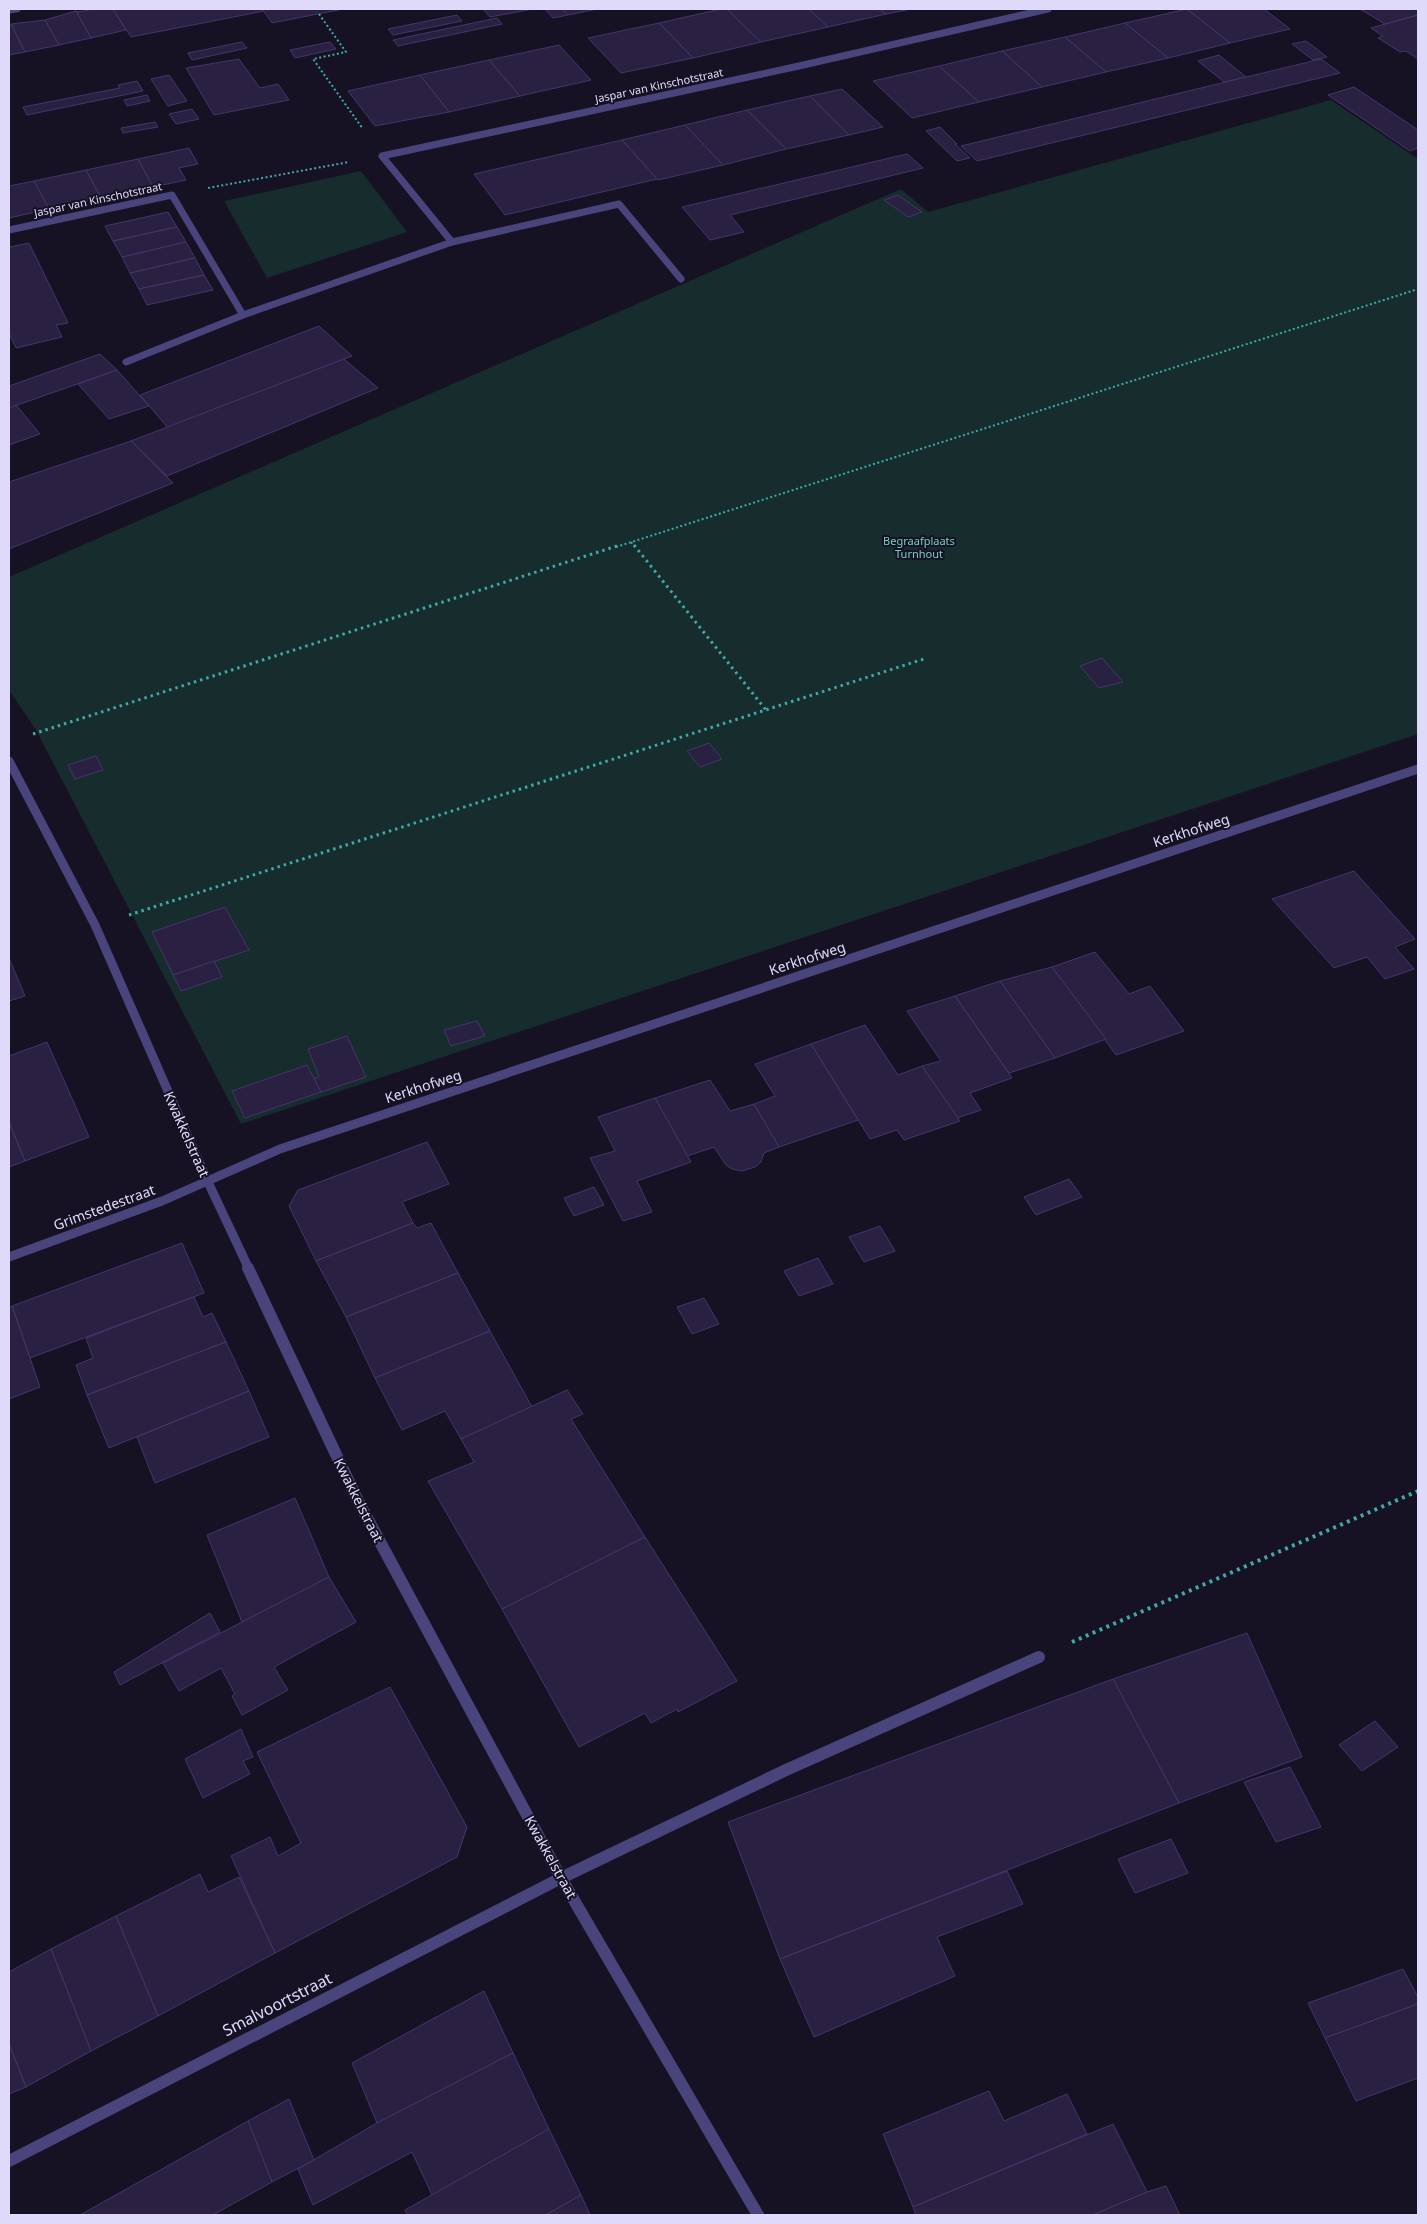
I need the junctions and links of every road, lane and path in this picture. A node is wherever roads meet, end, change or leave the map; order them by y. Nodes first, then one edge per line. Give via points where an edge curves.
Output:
1 (18, 9) edge
2 (1048, 9) edge
3 (9, 10) edge
4 (319, 14) dead end
5 (382, 156) junction
6 (172, 195) junction
7 (9, 230) edge
8 (452, 242) junction
9 (681, 279) dead end
10 (1418, 289) edge
11 (244, 316) junction
12 (126, 362) dead end
13 (631, 542) junction
14 (927, 658) dead end
15 (766, 710) junction
16 (28, 736) dead end
17 (9, 761) edge
18 (1418, 769) edge
19 (95, 925) junction
20 (207, 1180) junction
21 (9, 1256) edge
22 (1418, 1491) edge
23 (1039, 1657) joint
24 (561, 1878) junction
25 (9, 2161) edge
26 (758, 2215) edge

1 - 3 street
2 - 5 street, Jaspar van Kinschotstraat
4 - 5 path via 346,52 313,59
5 - 6 path
5 - 8 street
6 - 7 street, Jaspar van Kinschotstraat
6 - 11 street, Jaspar van Kinschotstraat
8 - 9 street via 619,204
8 - 11 street
10 - 13 path
11 - 12 street
13 - 15 path
13 - 16 path
14 - 15 path
15 - 19 path
17 - 19 street, Kwakkelstraat
18 - 20 street, Kerkhofweg via 280,1149
19 - 20 street, Kwakkelstraat
20 - 21 street, Grimstedestraat via 162,1201
20 - 24 street, Kwakkelstraat via 358,1501
22 - 23 path
23 - 24 street, Smalvoortstraat via 786,1770
24 - 25 street, Smalvoortstraat
24 - 26 street, Kwakkelstraat

